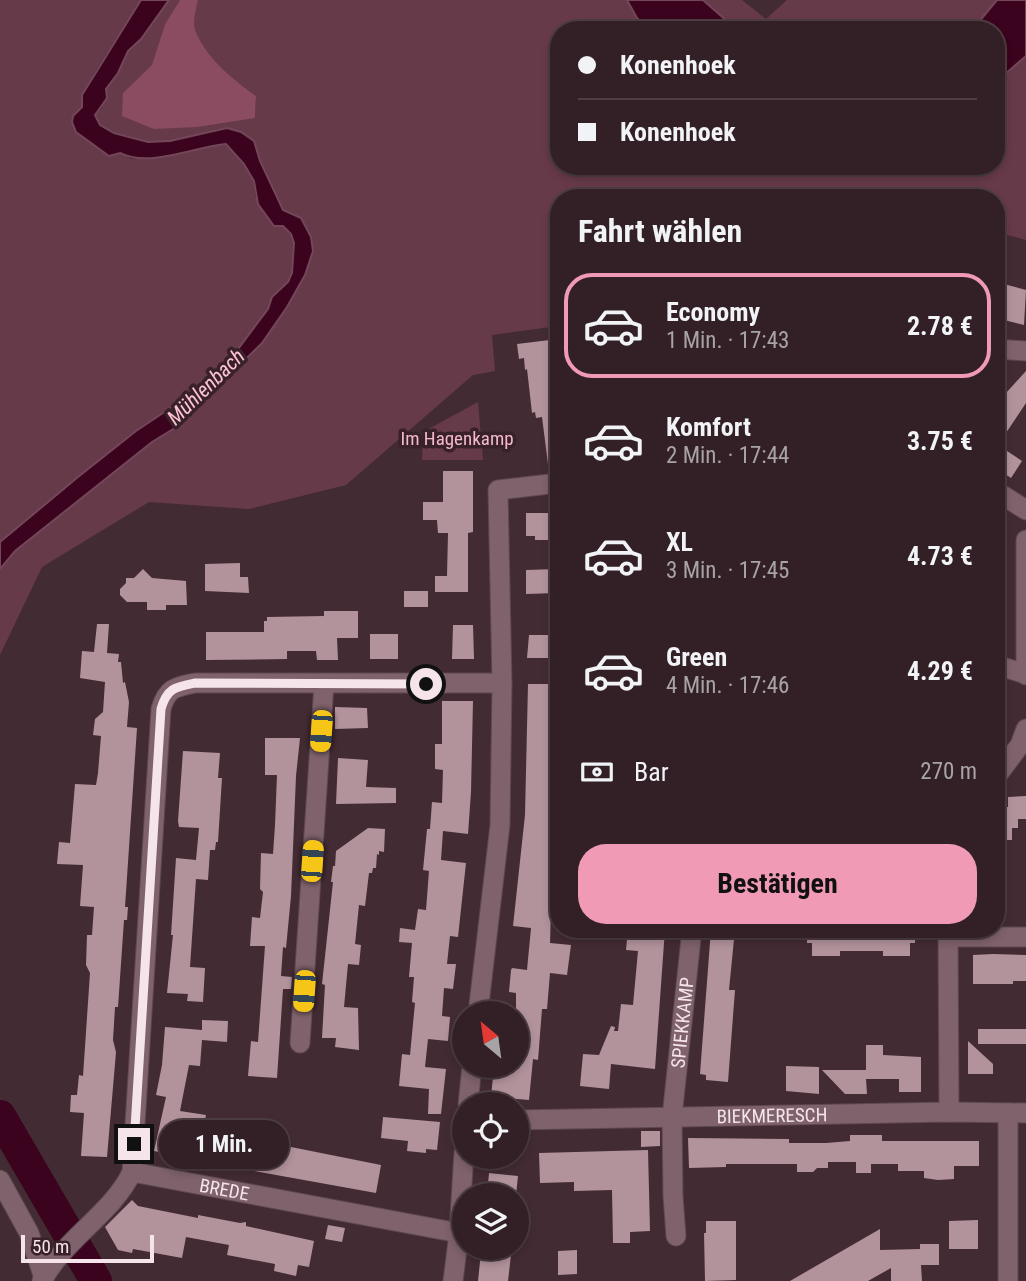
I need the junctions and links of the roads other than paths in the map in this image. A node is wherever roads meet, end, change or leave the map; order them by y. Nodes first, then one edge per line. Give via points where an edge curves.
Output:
1 (1005, 350) edge
2 (1026, 351) edge
3 (550, 484) edge
4 (1005, 497) edge
5 (1026, 510) edge
6 (1026, 540) edge
7 (1005, 668) edge
8 (1026, 674) edge
9 (502, 683) junction
10 (324, 684) junction
11 (1026, 729) edge
12 (1005, 765) edge
13 (1005, 936) edge
14 (1026, 937) edge
15 (691, 938) edge
16 (948, 938) edge
17 (479, 1001) edge
18 (300, 1043) dead end
19 (949, 1112) junction
20 (1017, 1113) edge
21 (672, 1117) junction
22 (529, 1120) edge
23 (132, 1172) junction
24 (0, 1180) edge
25 (452, 1232) edge
26 (676, 1236) dead end
27 (456, 1260) edge
28 (43, 1279) edge
29 (453, 1281) edge
30 (1007, 1281) edge

1 - 2 street
3 - 9 street via 498,491
4 - 5 street
6 - 8 street
7 - 8 street
9 - 10 street
9 - 17 street via 500,825
10 - 18 street
10 - 23 street via 195,683 177,687 164,697
11 - 12 street
13 - 14 street
15 - 21 street, SPIEKKAMP
16 - 19 street
19 - 20 street, BIEKMERESCH
19 - 21 street, BIEKMERESCH
20 - 30 street
21 - 22 street, BIEKMERESCH
21 - 26 street, SPIEKKAMP
23 - 25 street, BREDE
23 - 28 street via 124,1189 57,1258
24 - 28 street via 29,1233
27 - 29 street

